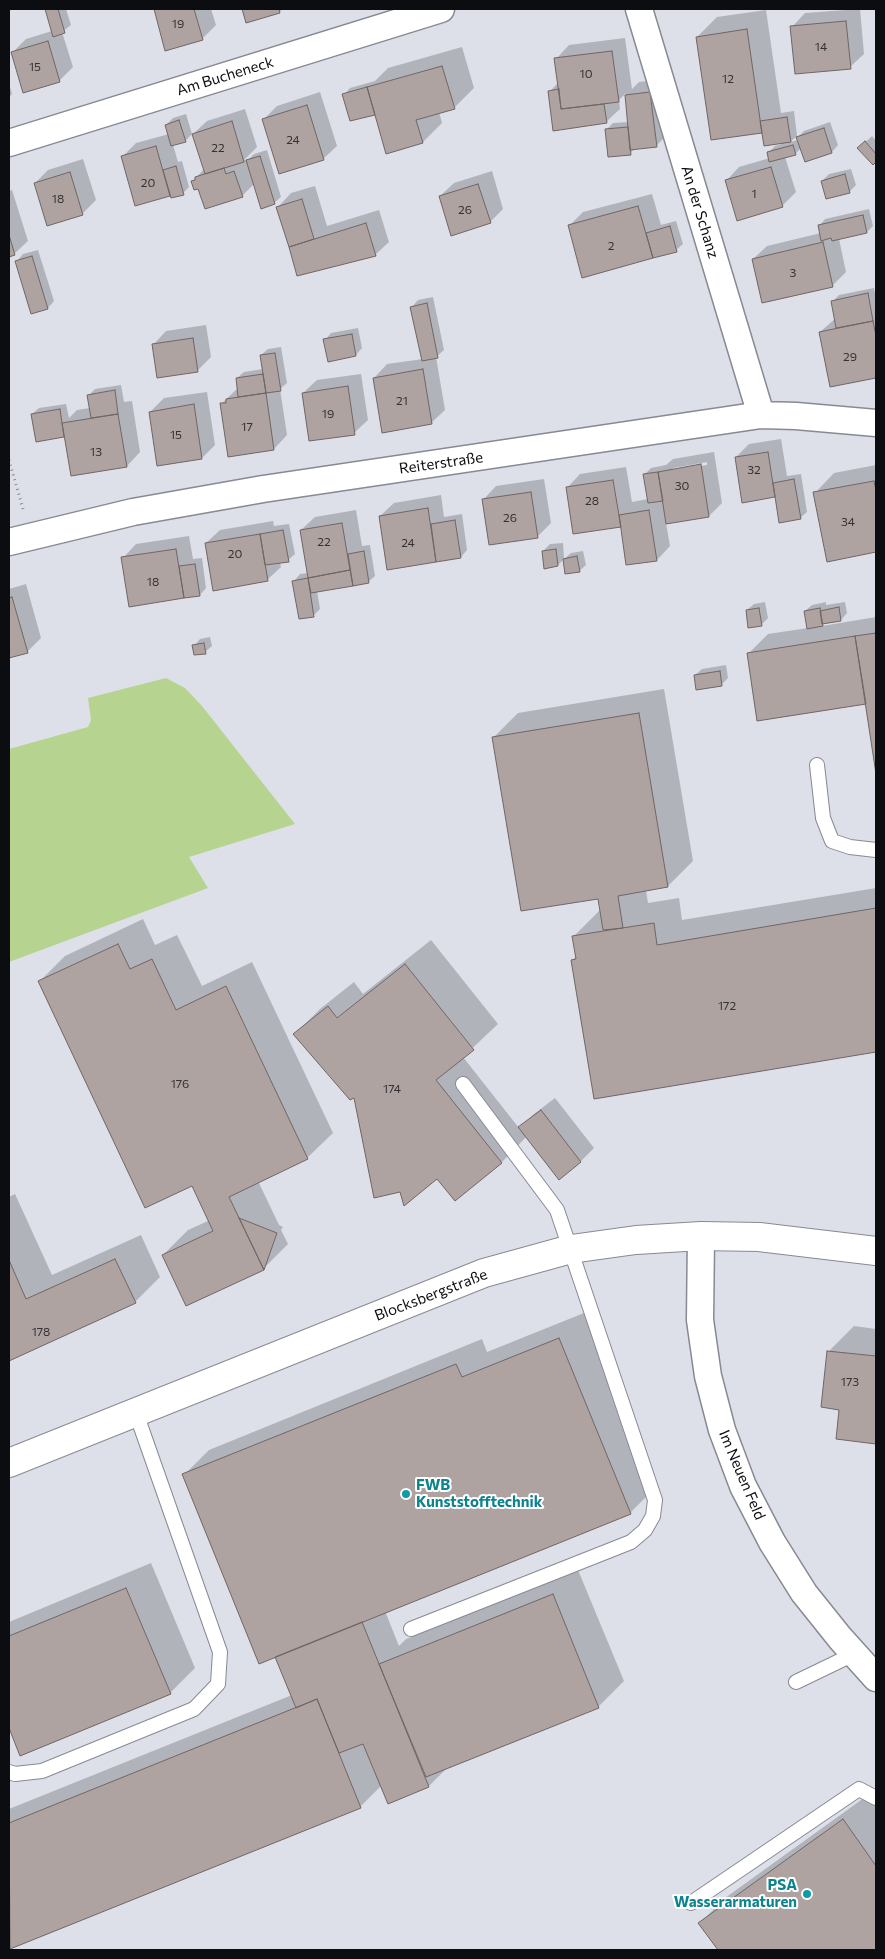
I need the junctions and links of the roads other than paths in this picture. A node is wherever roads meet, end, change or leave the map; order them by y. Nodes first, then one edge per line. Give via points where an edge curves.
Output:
1 (441, 9) edge
2 (638, 9) edge
3 (9, 143) edge
4 (761, 415) junction
5 (876, 423) edge
6 (19, 539) edge
7 (817, 765) dead end
8 (876, 850) edge
9 (463, 1084) dead end
10 (701, 1236) junction
11 (571, 1249) junction
12 (876, 1250) edge
13 (136, 1413) junction
14 (9, 1463) edge
15 (411, 1629) dead end
16 (854, 1654) junction
17 (876, 1678) edge
18 (796, 1682) dead end
19 (9, 1772) edge
20 (876, 1798) edge
21 (691, 1903) dead end

1 - 3 street, Am Bucheneck
2 - 4 street, An der Schanz
4 - 5 street, Reiterstraße
4 - 6 street, Reiterstraße via 263,489 133,512
7 - 8 lane via 822,818 832,841
9 - 11 lane via 557,1210
10 - 11 main road, Blocksbergstraße
10 - 12 main road, Blocksbergstraße via 760,1237
10 - 16 street, Im Neuen Feld via 700,1320 708,1376 722,1430 743,1486 772,1542 804,1593
11 - 13 main road, Blocksbergstraße via 484,1273
11 - 15 lane via 655,1500 652,1516 645,1530 631,1542
13 - 14 main road, Blocksbergstraße
13 - 19 lane via 220,1652 218,1684 194,1709 42,1771
16 - 17 street, Im Neuen Feld
16 - 18 lane
20 - 21 lane via 859,1790

